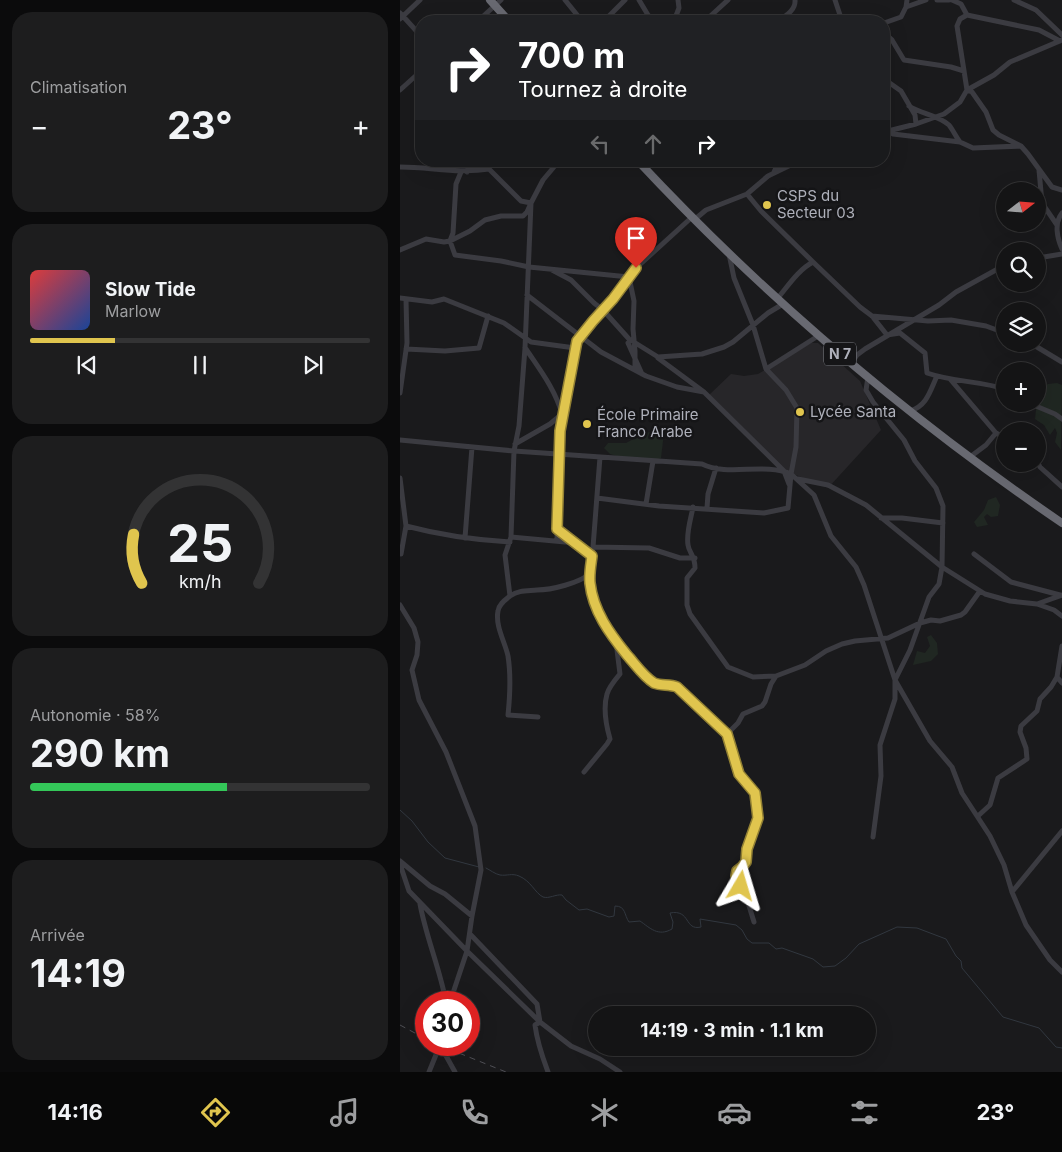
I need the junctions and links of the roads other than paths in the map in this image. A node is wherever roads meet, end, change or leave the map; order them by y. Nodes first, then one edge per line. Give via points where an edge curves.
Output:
1 (420, 0) edge
2 (567, 0) edge
3 (625, 0) edge
4 (639, 0) edge
5 (678, 0) edge
6 (728, 0) edge
7 (795, 0) edge
8 (835, 0) edge
9 (907, 0) edge
10 (926, 0) edge
11 (937, 0) edge
12 (950, 0) edge
13 (1014, 0) edge
14 (495, 2) edge
15 (906, 7) junction
16 (483, 15) edge
17 (505, 15) edge
18 (577, 15) edge
19 (610, 15) edge
20 (648, 15) edge
21 (676, 15) edge
22 (712, 15) edge
23 (786, 15) edge
24 (840, 15) edge
25 (967, 15) junction
26 (401, 16) edge
27 (890, 21) edge
28 (415, 30) edge
29 (1062, 35) edge
30 (890, 38) edge
31 (1061, 40) edge
32 (964, 71) junction
33 (415, 76) edge
34 (890, 83) edge
35 (400, 90) edge
36 (967, 90) junction
37 (909, 106) junction
38 (936, 117) junction
39 (916, 124) junction
40 (890, 131) edge
41 (890, 133) edge
42 (960, 142) junction
43 (1021, 146) junction
44 (400, 167) edge
45 (467, 167) edge
46 (487, 167) edge
47 (554, 167) edge
48 (646, 167) edge
49 (776, 167) edge
50 (786, 167) edge
51 (1038, 168) junction
52 (489, 169) junction
53 (464, 172) junction
54 (773, 173) junction
55 (1062, 190) edge
56 (746, 194) junction
57 (531, 204) junction
58 (1062, 213) edge
59 (692, 219) junction
60 (1057, 225) junction
61 (450, 240) junction
62 (1062, 249) edge
63 (400, 250) edge
64 (728, 253) junction
65 (1062, 254) edge
66 (1046, 257) edge
67 (813, 262) junction
68 (529, 267) junction
69 (548, 268) junction
70 (996, 270) edge
71 (629, 277) junction
72 (527, 295) junction
73 (403, 298) edge
74 (780, 301) junction
75 (603, 310) junction
76 (488, 316) junction
77 (872, 316) junction
78 (916, 319) junction
79 (753, 324) junction
80 (996, 330) edge
81 (580, 335) junction
82 (887, 335) junction
83 (818, 336) junction
84 (525, 339) junction
85 (628, 343) dead end
86 (635, 343) junction
87 (526, 348) junction
88 (576, 348) junction
89 (406, 349) junction
90 (1045, 352) edge
91 (658, 357) junction
92 (635, 359) junction
93 (1062, 362) edge
94 (851, 364) junction
95 (766, 369) junction
96 (635, 370) junction
97 (642, 374) junction
98 (937, 376) junction
99 (868, 377) junction
100 (950, 379) junction
101 (996, 387) edge
102 (704, 392) junction
103 (400, 393) edge
104 (1046, 410) edge
105 (910, 411) junction
106 (562, 414) junction
107 (1062, 419) edge
108 (996, 433) joint
109 (400, 440) edge
110 (515, 444) junction
111 (472, 447) junction
112 (514, 450) junction
113 (560, 453) junction
114 (600, 457) junction
115 (970, 457) junction
116 (653, 461) junction
117 (716, 468) junction
118 (784, 471) junction
119 (1046, 472) edge
120 (791, 474) junction
121 (400, 478) edge
122 (798, 479) junction
123 (790, 486) junction
124 (1062, 487) edge
125 (597, 498) junction
126 (646, 504) junction
127 (693, 507) junction
128 (706, 508) junction
129 (881, 518) junction
130 (943, 523) junction
131 (1062, 523) edge
132 (406, 526) junction
133 (557, 529) junction
134 (465, 538) junction
135 (511, 539) junction
136 (557, 541) junction
137 (576, 543) junction
138 (593, 546) junction
139 (401, 554) edge
140 (974, 554) dead end
141 (592, 556) junction
142 (695, 558) junction
143 (942, 567) junction
144 (590, 573) junction
145 (980, 591) junction
146 (1061, 595) edge
147 (510, 596) junction
148 (1037, 604) junction
149 (400, 605) edge
150 (1062, 616) edge
151 (920, 623) junction
152 (881, 639) junction
153 (616, 641) junction
154 (1062, 646) edge
155 (776, 676) junction
156 (1057, 677) junction
157 (895, 680) junction
158 (1062, 683) edge
159 (538, 717) dead end
160 (727, 734) junction
161 (584, 772) dead end
162 (978, 816) junction
163 (1062, 831) edge
164 (872, 837) dead end
165 (400, 862) edge
166 (1012, 892) junction
167 (420, 903) junction
168 (472, 916) junction
169 (754, 922) dead end
170 (470, 934) junction
171 (467, 951) junction
172 (1062, 972) edge
173 (443, 991) edge
174 (454, 991) edge
175 (540, 1022) junction
176 (436, 1056) edge
177 (446, 1056) edge
178 (429, 1072) edge
179 (455, 1072) edge
180 (548, 1072) edge
181 (620, 1072) edge

1 - 26 street
2 - 18 street
3 - 19 street
4 - 20 street
5 - 21 street
6 - 22 street
7 - 23 street
8 - 24 street
9 - 15 street
10 - 15 street
11 - 12 street
12 - 25 street via 962,4
13 - 29 street via 1036,10
14 - 16 street
14 - 17 highway
15 - 27 street via 901,17
25 - 31 street via 1039,30
25 - 32 street via 957,26
26 - 28 street
30 - 32 street via 904,60
31 - 36 street via 1010,62
32 - 36 street
33 - 35 street
34 - 37 street via 901,91
36 - 38 street via 960,102
36 - 43 street via 986,112 993,130
37 - 38 street
37 - 39 street
38 - 39 street
38 - 42 street via 949,125
39 - 40 street
41 - 42 street
42 - 43 street via 973,148
43 - 51 street
44 - 53 street
45 - 53 street
46 - 52 street
47 - 57 street
48 - 59 highway, N 7
49 - 54 street
50 - 54 street
51 - 55 street via 1052,187
51 - 60 street via 1042,203
52 - 53 street
52 - 57 street via 521,201
53 - 61 street via 456,184
54 - 56 street
56 - 59 street
56 - 67 street
57 - 61 street via 523,216 485,220
57 - 68 street
58 - 60 street
59 - 64 highway, N 7
59 - 71 street
60 - 62 street
61 - 63 street via 426,239
61 - 68 street via 455,255
64 - 74 highway, N 7
64 - 79 street via 734,278
65 - 66 street
67 - 74 street via 794,278
67 - 77 street
68 - 69 street
68 - 72 street
69 - 71 street
69 - 75 street via 571,280
70 - 78 street
71 - 75 street
71 - 86 street via 634,301
72 - 81 street
72 - 84 street
73 - 76 street via 432,302 444,299
73 - 89 street
74 - 79 street
74 - 83 highway, N 7
75 - 81 street
75 - 86 street
76 - 84 street via 504,323
76 - 89 street via 479,348 445,351
77 - 78 street
77 - 82 street
78 - 80 street via 951,320
78 - 82 street
79 - 91 street via 724,347 702,354
79 - 95 street
81 - 88 street
81 - 96 street via 600,352
82 - 94 street via 865,349
82 - 98 street via 900,333 916,344 926,353 927,373
83 - 94 highway, N 7
83 - 95 street
84 - 87 street
84 - 88 street
85 - 92 street
86 - 91 street
86 - 92 street
87 - 106 street via 558,399
87 - 110 street
88 - 106 street
89 - 103 street
90 - 93 street
91 - 102 street
92 - 96 street
92 - 97 street
94 - 99 highway, N 7
95 - 120 street via 786,390 797,408 796,447
96 - 97 street
97 - 102 street via 677,387
98 - 100 street
98 - 105 street via 924,403
99 - 105 highway, N 7
99 - 130 street via 866,390 873,402 904,440 936,488 943,506
100 - 101 street
100 - 108 street
102 - 118 street
104 - 107 street
105 - 115 highway, N 7
106 - 110 street
106 - 113 street
108 - 115 street via 986,446
109 - 111 street
110 - 112 street
111 - 112 street
111 - 134 street
112 - 113 street
112 - 135 street
113 - 114 street
113 - 133 street
114 - 116 street
114 - 125 street
115 - 131 highway, N 7
116 - 117 street
116 - 126 street
117 - 118 street
117 - 128 street
118 - 120 street
118 - 123 street
119 - 124 street
120 - 122 street
120 - 123 street
121 - 132 street
122 - 129 street via 841,491
122 - 152 street via 814,495 830,534 856,568
123 - 128 street via 788,508 764,513
125 - 126 street
125 - 138 street
126 - 127 street
127 - 128 street
127 - 142 street via 688,548
129 - 130 street
129 - 143 street
130 - 143 street
132 - 134 street
132 - 139 street
133 - 136 street
133 - 137 street
134 - 135 street
135 - 136 street
135 - 147 street via 505,555
136 - 137 street
137 - 141 street
138 - 141 street
138 - 142 street via 649,548 680,558
140 - 146 street via 1010,582
141 - 144 street
142 - 155 street via 696,568 686,581 687,606 696,622 728,667 753,677
143 - 145 street
143 - 151 street
144 - 147 street via 575,582 516,592
144 - 153 street via 596,605
145 - 148 street via 1010,601
145 - 151 street via 961,615
146 - 148 street
147 - 159 street via 500,604 497,612 508,656 508,714
148 - 150 street
149 - 168 street via 414,628 418,642 412,670 419,700 446,752 475,826 481,870
151 - 152 street
151 - 157 street
152 - 155 street via 842,644 805,665
152 - 157 street
153 - 160 street via 644,676 658,685 677,687
153 - 161 street via 620,674 606,698 606,724 610,738
154 - 156 street
155 - 160 street via 766,702 743,714
156 - 158 street
156 - 162 street via 1040,699 1037,711 1020,726 1026,759 998,778 990,805
157 - 162 street via 930,741 952,767 962,793
157 - 164 street via 895,699 880,745 881,776
160 - 169 street via 739,774 755,793 757,804 758,818 746,862 736,876
162 - 166 street via 1004,865
163 - 166 street
165 - 167 street via 409,891
165 - 168 street
166 - 172 street via 1026,925
167 - 171 street
167 - 173 street
168 - 170 street
170 - 171 street
170 - 175 street via 537,1004
171 - 174 street
171 - 175 street
175 - 180 street via 535,1025 536,1035
175 - 181 street via 571,1046
176 - 178 street
177 - 179 street

